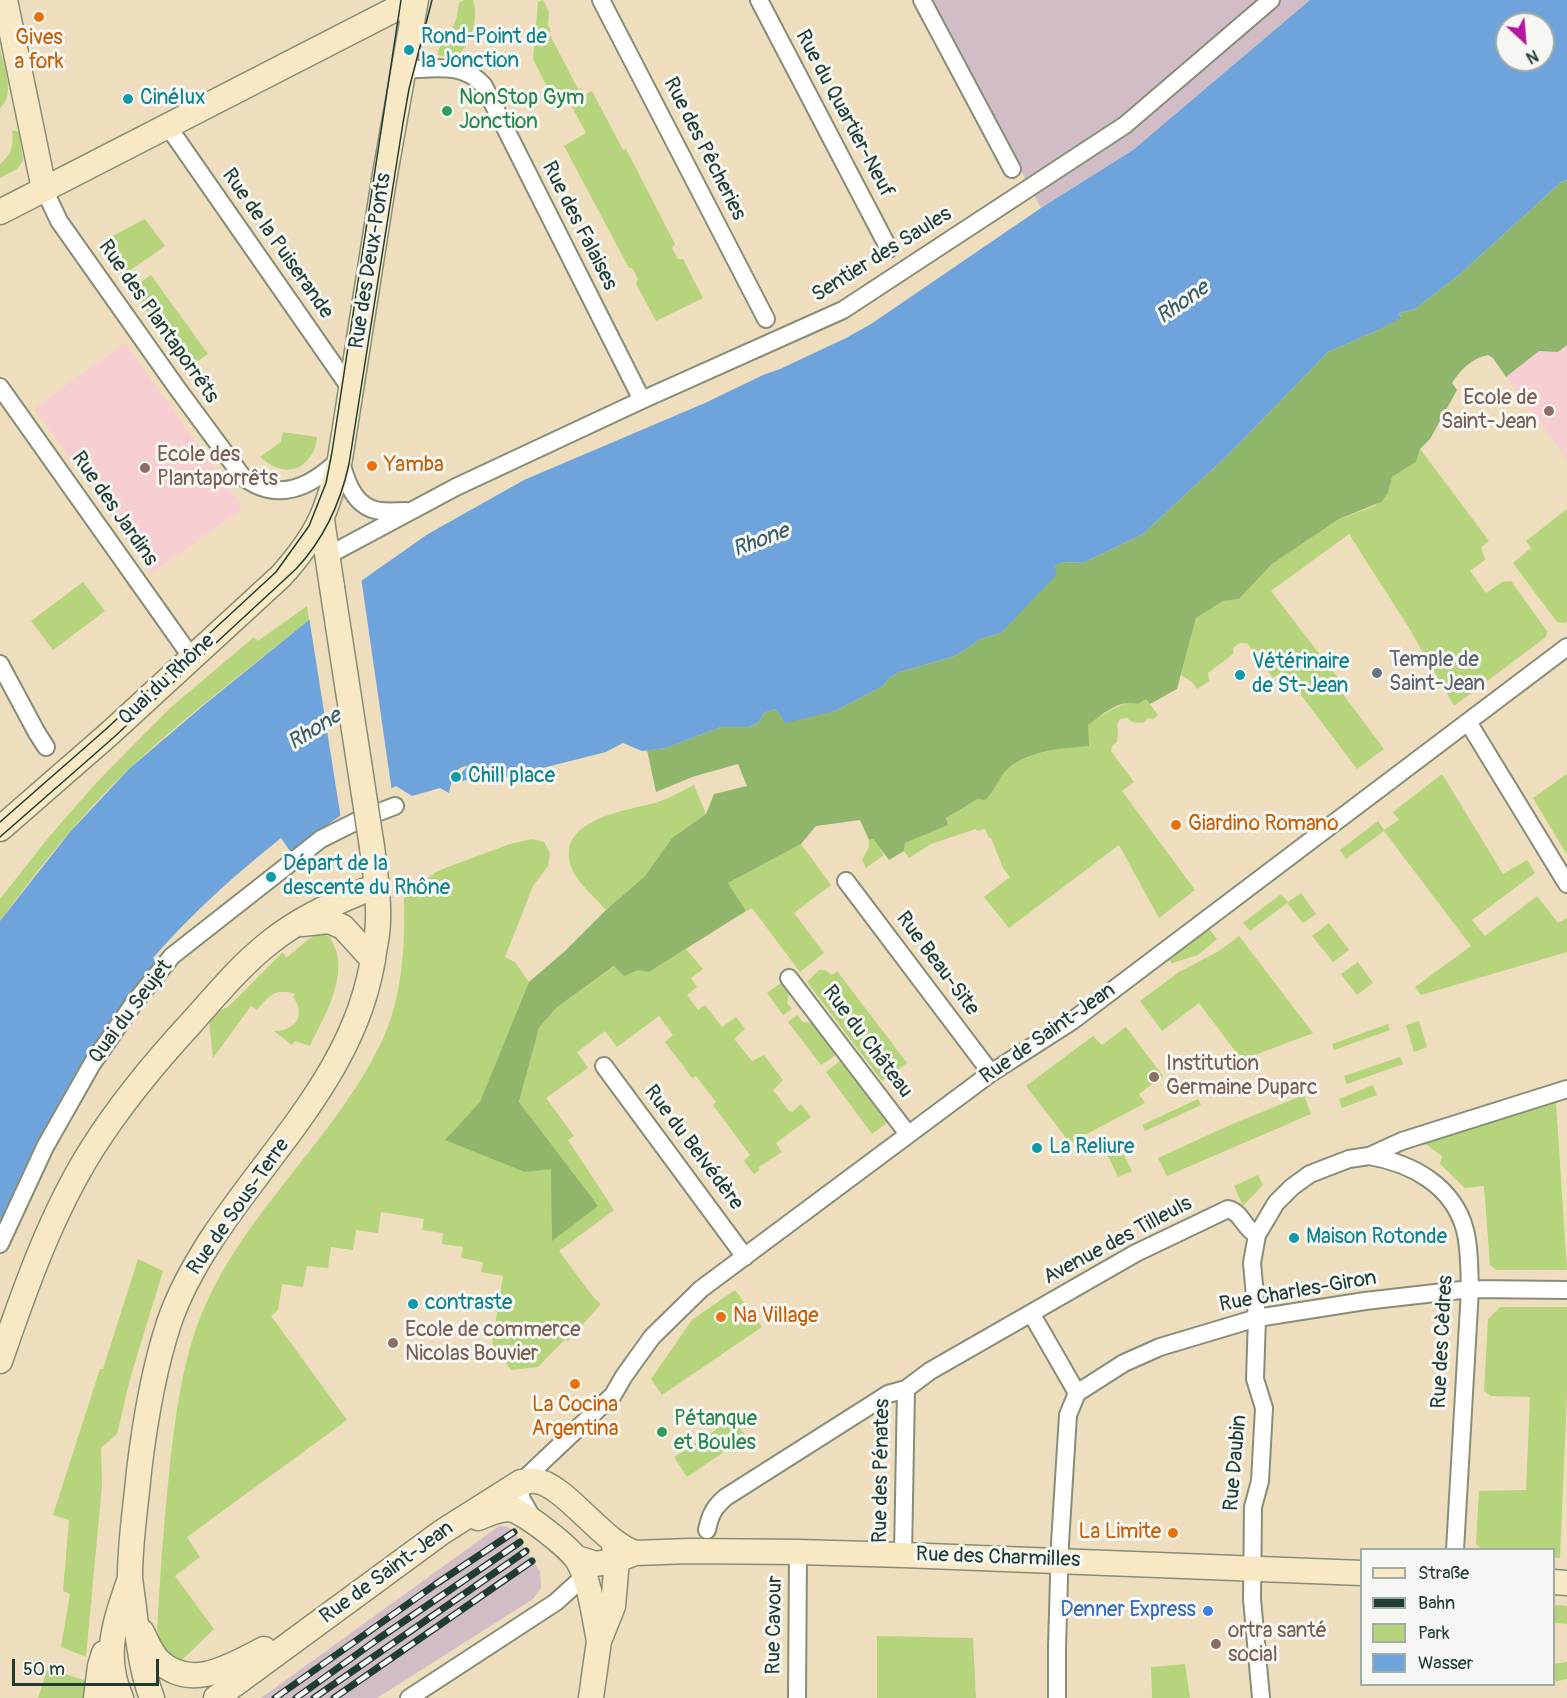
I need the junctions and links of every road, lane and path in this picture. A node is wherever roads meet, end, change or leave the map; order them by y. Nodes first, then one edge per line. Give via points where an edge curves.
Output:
1 (5, 0) edge
2 (414, 0) edge
3 (601, 0) edge
4 (759, 0) edge
5 (922, 0) edge
6 (1271, 0) edge
7 (403, 70) junction
8 (167, 125) junction
9 (1012, 169) dead end
10 (44, 189) junction
11 (0, 212) edge
12 (889, 249) dead end
13 (766, 319) dead end
14 (0, 387) edge
15 (350, 388) junction
16 (642, 400) junction
17 (340, 459) junction
18 (410, 511) junction
19 (322, 520) junction
20 (327, 556) junction
21 (1567, 647) edge
22 (192, 658) junction
23 (1, 670) edge
24 (1468, 722) junction
25 (46, 747) dead end
26 (395, 806) dead end
27 (0, 830) edge
28 (846, 881) dead end
29 (1567, 884) edge
30 (377, 886) junction
31 (296, 924) junction
32 (373, 960) junction
33 (789, 978) dead end
34 (604, 1066) dead end
35 (991, 1074) junction
36 (1567, 1089) edge
37 (908, 1134) junction
38 (1369, 1156) junction
39 (1257, 1235) junction
40 (0, 1244) edge
41 (745, 1257) junction
42 (1470, 1289) junction
43 (1567, 1290) edge
44 (1031, 1313) junction
45 (1257, 1318) junction
46 (0, 1361) edge
47 (906, 1389) junction
48 (1077, 1393) junction
49 (557, 1449) junction
50 (521, 1482) junction
51 (550, 1486) junction
52 (535, 1522) junction
53 (707, 1530) dead end
54 (442, 1532) junction
55 (1455, 1548) edge
56 (798, 1552) junction
57 (903, 1554) junction
58 (603, 1559) junction
59 (1060, 1560) junction
60 (1251, 1568) junction
61 (1360, 1573) edge
62 (130, 1576) junction
63 (136, 1622) junction
64 (313, 1626) junction
65 (112, 1635) junction
66 (599, 1641) junction
67 (96, 1698) edge
68 (121, 1698) edge
69 (152, 1698) edge
70 (216, 1698) edge
71 (410, 1698) edge
72 (591, 1698) edge
73 (797, 1698) edge
74 (1057, 1698) edge
75 (1261, 1698) edge

1 - 10 main road
2 - 7 main road, Rue des Deux-Ponts
2 - 8 main road
3 - 13 street, Rue des Pêcheries
4 - 12 street, Rue du Quartier-Neuf
5 - 9 street
6 - 16 street, Sentier des Saules via 1125,125 843,310
7 - 15 main road, Rue des Deux-Ponts
7 - 16 street, Rue des Falaises via 464,70 484,86
8 - 10 main road
8 - 15 street, Rue de la Puiserande
10 - 11 main road
10 - 17 street, Rue des Plantaporrêts via 59,221 242,476 254,486 287,491 309,482
14 - 22 street, Rue des Jardins
15 - 17 main road, Rue des Deux-Ponts
16 - 18 street, Sentier des Saules
17 - 18 street, Sentier des Saules via 351,489 364,505 383,511
17 - 19 main road, Rue des Deux-Ponts
18 - 20 street, Sentier des Saules
19 - 20 main road, Rue de Sous-Terre
19 - 22 main road, Quai du Rhône via 300,556
20 - 30 main road, Rue de Sous-Terre, bridge
21 - 24 street, Rue de Saint-Jean
22 - 27 main road, Quai du Rhône
23 - 25 street
24 - 29 street
24 - 35 street, Rue de Saint-Jean via 1072,1021
26 - 40 street, Quai du Seujet via 321,839 172,956 92,1064 45,1146
28 - 35 street, Rue Beau-Site
30 - 31 main road
30 - 32 main road, Rue de Sous-Terre
31 - 32 main road via 329,921 343,927
31 - 46 main road via 268,944 212,999 120,1107 60,1206
32 - 62 main road, Rue de Sous-Terre via 360,1013 330,1073 213,1237 170,1319 145,1424
33 - 37 street, Rue du Château
34 - 41 street, Rue du Belvédère
35 - 37 street, Rue de Saint-Jean
36 - 38 street via 1402,1141
37 - 41 street, Rue de Saint-Jean
38 - 39 street via 1310,1174 1276,1203
38 - 42 street, Rue des Cèdres via 1418,1171 1435,1183 1459,1211 1468,1249
39 - 44 street, Avenue des Tilleuls via 1228,1209 1136,1253
39 - 45 street, Rue Daubin via 1252,1263
41 - 49 street, Rue de Saint-Jean via 680,1308 652,1338 613,1395
42 - 43 street, Rue Charles-Giron
42 - 45 street, Rue Charles-Giron
42 - 55 street, Rue des Cèdres
44 - 47 street, Avenue des Tilleuls
44 - 48 street
45 - 48 street, Rue Charles-Giron via 1160,1347 1124,1363
45 - 60 street, Rue Daubin via 1256,1379 1264,1408 1260,1481 1252,1507
47 - 53 street, Avenue des Tilleuls via 881,1399 726,1497 710,1516
47 - 57 street, Rue des Pénates
48 - 59 street via 1068,1414
49 - 50 street, Rue de Saint-Jean
49 - 51 street
50 - 51 main road via 537,1481
50 - 52 street via 521,1498
50 - 54 main road, Rue de Saint-Jean
51 - 58 main road
52 - 54 main road via 511,1509 501,1510
52 - 58 main road
54 - 64 main road, Rue de Saint-Jean
56 - 57 main road, Rue des Charmilles
56 - 58 main road, Rue des Charmilles via 690,1551
56 - 73 street, Rue Cavour
57 - 59 main road, Rue des Charmilles
58 - 66 main road
58 - 66 main road via 613,1606
58 - 71 street via 556,1602
59 - 60 main road, Rue des Charmilles
59 - 74 street
60 - 61 main road, Rue des Charmilles
60 - 75 street, Rue Daubin
62 - 63 main road, Rue de Sous-Terre
62 - 65 main road, Rue de Sous-Terre
63 - 64 main road via 159,1660 179,1672 197,1676 215,1673
63 - 69 main road, Rue de Sous-Terre
64 - 70 main road, Rue de Saint-Jean
65 - 67 main road via 100,1666
65 - 68 main road, Rue de Sous-Terre via 111,1668
66 - 72 main road

